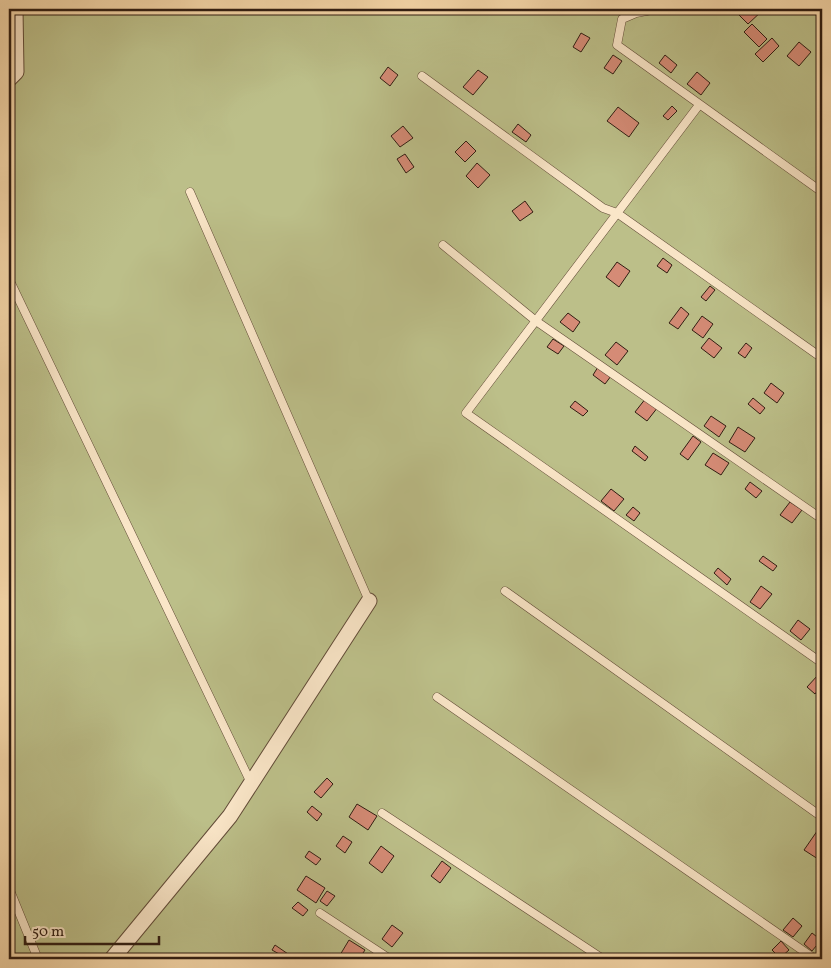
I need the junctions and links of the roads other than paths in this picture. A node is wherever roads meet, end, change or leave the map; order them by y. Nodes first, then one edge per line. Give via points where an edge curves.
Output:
1 (15, 9) edge
2 (657, 9) edge
3 (422, 76) dead end
4 (9, 79) edge
5 (699, 105) junction
6 (190, 192) dead end
7 (822, 192) edge
8 (617, 213) junction
9 (444, 244) dead end
10 (9, 280) edge
11 (536, 321) junction
12 (822, 358) edge
13 (822, 519) edge
14 (505, 591) dead end
15 (369, 601) joint
16 (822, 663) edge
17 (437, 697) dead end
18 (251, 783) junction
19 (382, 813) dead end
20 (822, 817) edge
21 (9, 888) edge
22 (320, 913) dead end
23 (38, 959) edge
24 (112, 959) edge
25 (390, 959) edge
26 (604, 959) edge
27 (815, 959) edge

1 - 4 street via 16,72
2 - 5 lane via 622,20 617,45
3 - 8 lane via 603,208
5 - 7 lane
5 - 8 lane
6 - 15 lane
8 - 11 lane
8 - 12 lane
9 - 11 lane
10 - 18 lane
11 - 13 lane
11 - 16 lane via 466,414
14 - 20 lane
15 - 18 street
17 - 27 lane
18 - 24 street via 230,816
19 - 26 lane
21 - 23 lane
22 - 25 lane

